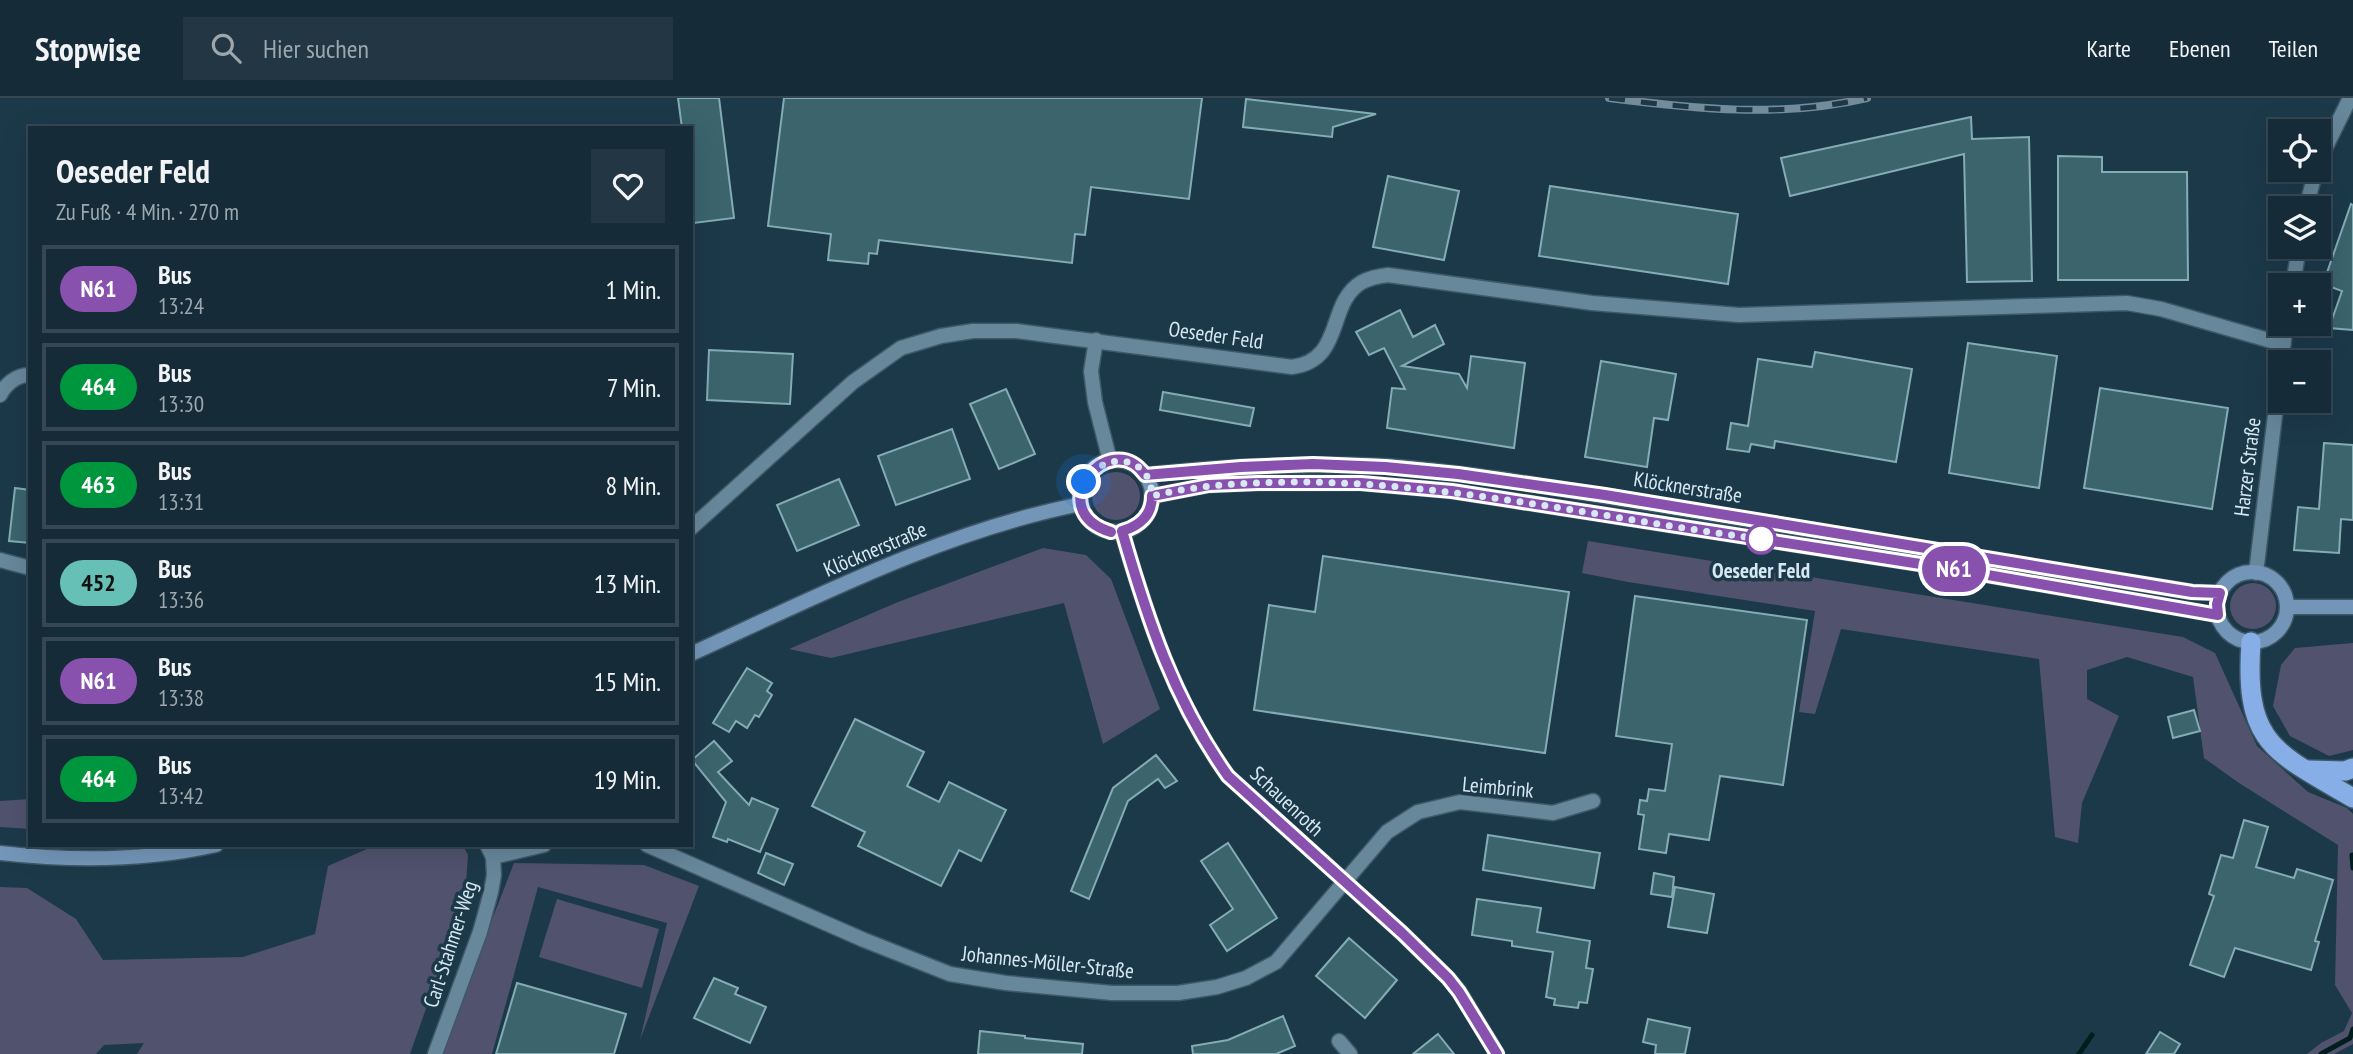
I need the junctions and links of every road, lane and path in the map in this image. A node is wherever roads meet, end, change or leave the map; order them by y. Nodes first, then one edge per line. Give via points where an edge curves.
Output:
1 (2350, 98) edge
2 (2331, 137) edge
3 (2284, 336) edge
4 (1096, 340) junction
5 (2282, 345) junction
6 (28, 375) edge
7 (0, 395) edge
8 (1110, 461) junction
9 (1145, 475) junction
10 (1152, 496) junction
11 (1081, 504) junction
12 (1685, 508) junction
13 (1580, 510) junction
14 (693, 525) edge
15 (1122, 531) junction
16 (0, 560) edge
17 (28, 567) edge
18 (2256, 573) junction
19 (2220, 593) junction
20 (2287, 607) junction
21 (2353, 607) edge
22 (2218, 615) junction
23 (2251, 642) junction
24 (693, 653) edge
25 (2353, 768) edge
26 (2304, 769) junction
27 (2353, 798) edge
28 (1593, 801) dead end
29 (203, 847) edge
30 (526, 847) edge
31 (652, 847) edge
32 (490, 851) edge
33 (0, 853) edge
34 (1344, 883) junction
35 (1339, 1041) dead end
36 (435, 1054) edge
37 (1350, 1054) edge
38 (1497, 1054) edge

1 - 2 street
3 - 5 street, Harzer Straße
4 - 5 street, Oeseder Feld via 1292,367 1307,365 1327,345 1350,294 1360,283 1388,275 1592,303 1739,315 2127,303
4 - 8 street via 1091,371
4 - 14 street via 973,331 901,348 853,382
5 - 18 street, Harzer Straße
6 - 7 street via 5,385
8 - 9 main road via 1132,464
8 - 11 main road via 1090,472
9 - 10 main road
9 - 12 main road, Klöcknerstraße via 1313,464 1385,467 1500,479
10 - 13 main road, Klöcknerstraße via 1209,485 1361,483
10 - 15 main road via 1142,521
11 - 15 main road via 1101,528
11 - 24 main road, Klöcknerstraße via 964,535
12 - 13 main road via 1684,517 1596,503
12 - 19 main road, Klöcknerstraße
13 - 22 main road, Klöcknerstraße
15 - 34 street, Schauenroth via 1157,642 1206,745 1228,776
16 - 17 street
18 - 19 main road via 2235,577
18 - 20 main road via 2275,580
19 - 22 main road
20 - 21 main road
20 - 23 main road via 2286,618 2272,636
22 - 23 main road via 2230,634
23 - 26 highway via 2252,709 2261,732 2278,753
25 - 26 highway
26 - 27 highway
28 - 34 street, Leimbrink via 1553,813 1460,802 1418,812 1387,832
29 - 33 main road via 89,858
30 - 32 street
31 - 34 street, Johannes-Möller-Straße via 950,974 1112,993 1178,993 1217,988 1246,978 1276,962
32 - 36 street, Carl-Stahmer-Weg via 494,875 484,919
34 - 38 street, Schauenroth via 1448,978
35 - 37 street

